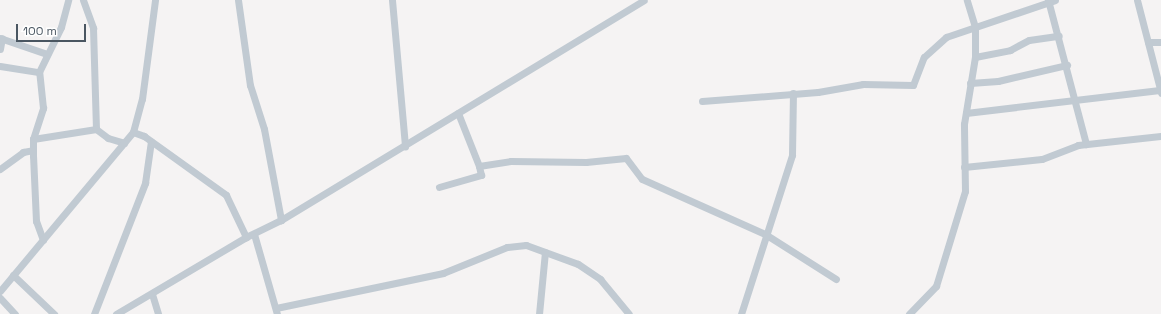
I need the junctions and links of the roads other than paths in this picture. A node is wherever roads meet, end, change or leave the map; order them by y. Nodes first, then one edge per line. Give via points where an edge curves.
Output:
1 (68, 0) edge
2 (83, 0) edge
3 (155, 0) edge
4 (238, 0) edge
5 (392, 0) edge
6 (644, 0) edge
7 (967, 0) edge
8 (1137, 0) edge
9 (1051, 1) edge
10 (975, 26) junction
11 (1059, 36) junction
12 (1, 38) edge
13 (1148, 42) junction
14 (1161, 42) edge
15 (0, 49) edge
16 (47, 54) junction
17 (975, 57) junction
18 (0, 66) edge
19 (1067, 66) junction
20 (39, 72) junction
21 (970, 83) junction
22 (1160, 91) edge
23 (793, 93) junction
24 (1075, 99) junction
25 (702, 101) dead end
26 (458, 113) junction
27 (966, 113) junction
28 (96, 129) junction
29 (133, 132) junction
30 (1161, 136) edge
31 (33, 139) junction
32 (151, 141) junction
33 (124, 143) junction
34 (1086, 144) junction
35 (405, 146) junction
36 (33, 150) junction
37 (479, 166) junction
38 (964, 167) junction
39 (0, 169) edge
40 (439, 187) dead end
41 (281, 220) junction
42 (254, 234) junction
43 (765, 234) junction
44 (246, 237) junction
45 (43, 240) junction
46 (545, 252) junction
47 (13, 275) junction
48 (836, 279) dead end
49 (0, 291) edge
50 (152, 294) junction
51 (0, 298) edge
52 (277, 311) edge
53 (15, 314) edge
54 (54, 314) edge
55 (94, 314) edge
56 (116, 314) edge
57 (158, 314) edge
58 (540, 314) edge
59 (630, 314) edge
60 (741, 314) edge
61 (909, 314) edge

1 - 16 street via 61,27
2 - 28 street via 93,28
3 - 29 street via 142,99
4 - 41 street via 250,85 264,130
5 - 35 street
6 - 26 street
7 - 10 street
8 - 13 street
9 - 10 street
9 - 11 street
10 - 17 street
10 - 23 street via 946,37 928,52 913,85 863,84
11 - 17 street via 1029,40 1010,50
11 - 19 street
12 - 15 street
12 - 16 street
13 - 14 street
13 - 22 street
16 - 20 street
17 - 21 street
18 - 20 street
19 - 21 street via 998,81
19 - 24 street
20 - 31 street via 43,108
21 - 27 street
22 - 24 street
23 - 25 street
23 - 43 street via 794,150
24 - 27 street
24 - 34 street
26 - 35 street
26 - 37 street
27 - 38 street
28 - 31 street
28 - 33 street via 108,138
29 - 32 street
29 - 33 street
30 - 34 street
31 - 36 street
32 - 44 street via 226,196
32 - 55 street via 145,183
33 - 45 street
34 - 38 street via 1042,159
35 - 41 street
36 - 39 street via 23,152
36 - 45 street via 36,221
37 - 40 street via 481,175
37 - 43 street via 511,161 586,162 626,158 642,179
38 - 61 street via 963,201 941,274 936,286
41 - 42 street
42 - 44 street
42 - 52 street
43 - 48 street
43 - 60 street
44 - 50 street
45 - 47 street
46 - 52 street via 516,245 443,273
46 - 58 street
46 - 59 street via 578,264 600,279
47 - 49 street
47 - 54 street
50 - 56 street
50 - 57 street
51 - 53 street

